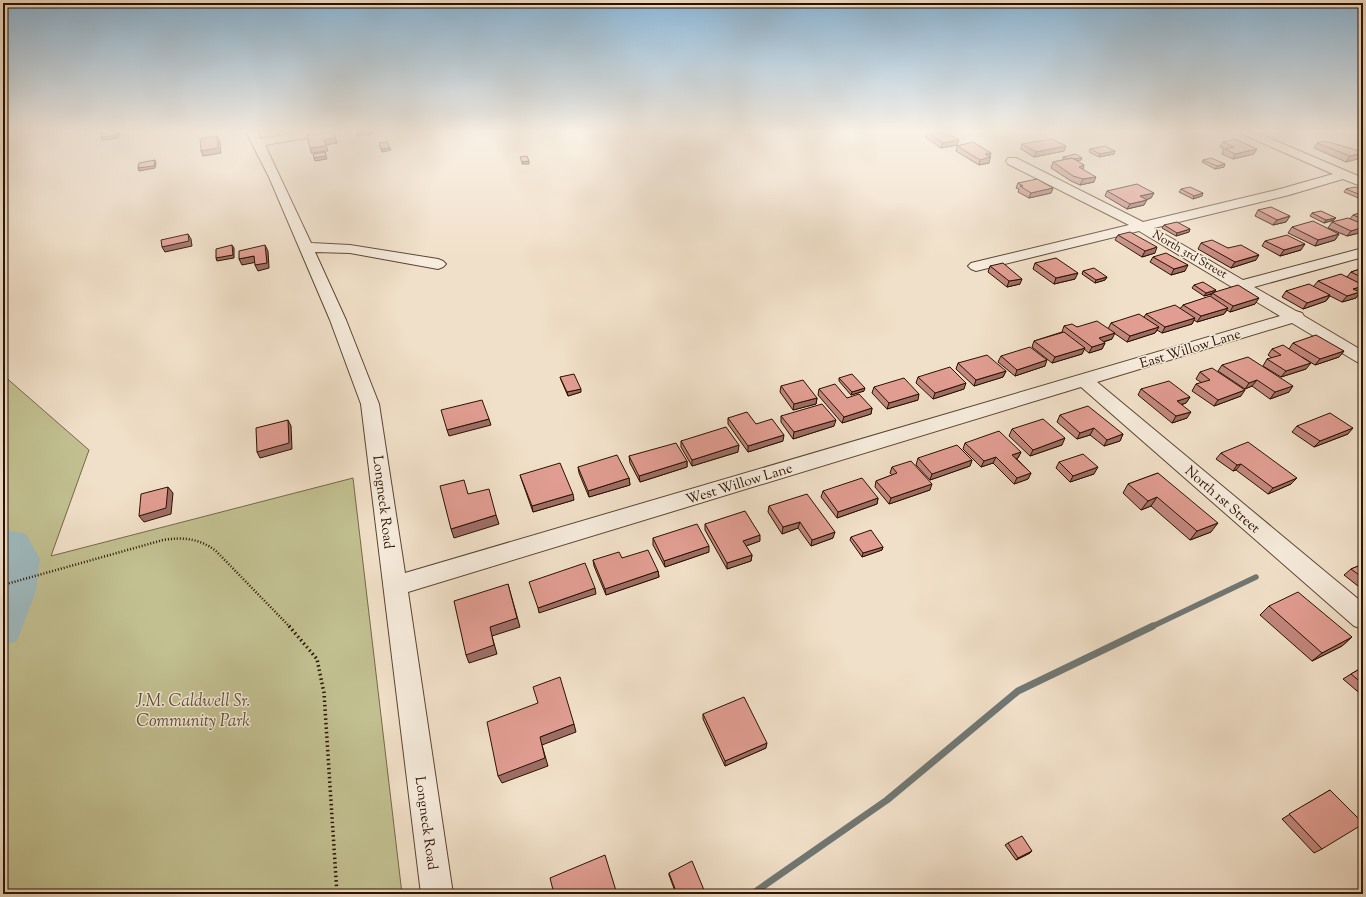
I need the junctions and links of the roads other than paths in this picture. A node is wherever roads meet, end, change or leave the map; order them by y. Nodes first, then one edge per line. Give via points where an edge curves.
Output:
1 (272, 174) edge
2 (1038, 174) edge
3 (1344, 174) joint
4 (1363, 183) edge
5 (1143, 227) junction
6 (306, 247) junction
7 (1363, 252) edge
8 (438, 264) dead end
9 (976, 266) dead end
10 (1242, 284) junction
11 (1296, 316) junction
12 (1363, 358) edge
13 (1084, 380) junction
14 (394, 586) junction
15 (1363, 618) edge
16 (437, 894) edge

1 - 6 street, Longneck Road
2 - 5 street, North 3rd Street
3 - 4 street
3 - 5 street via 1284,192
5 - 9 street
5 - 10 street, North 3rd Street
6 - 8 street via 350,249
6 - 14 street, Longneck Road via 370,404
7 - 10 street
10 - 11 street, North 3rd Street
11 - 12 street, North 3rd Street
11 - 13 street, East Willow Lane
13 - 14 street, West Willow Lane
13 - 15 street, North 1st Street
14 - 16 street, Longneck Road

